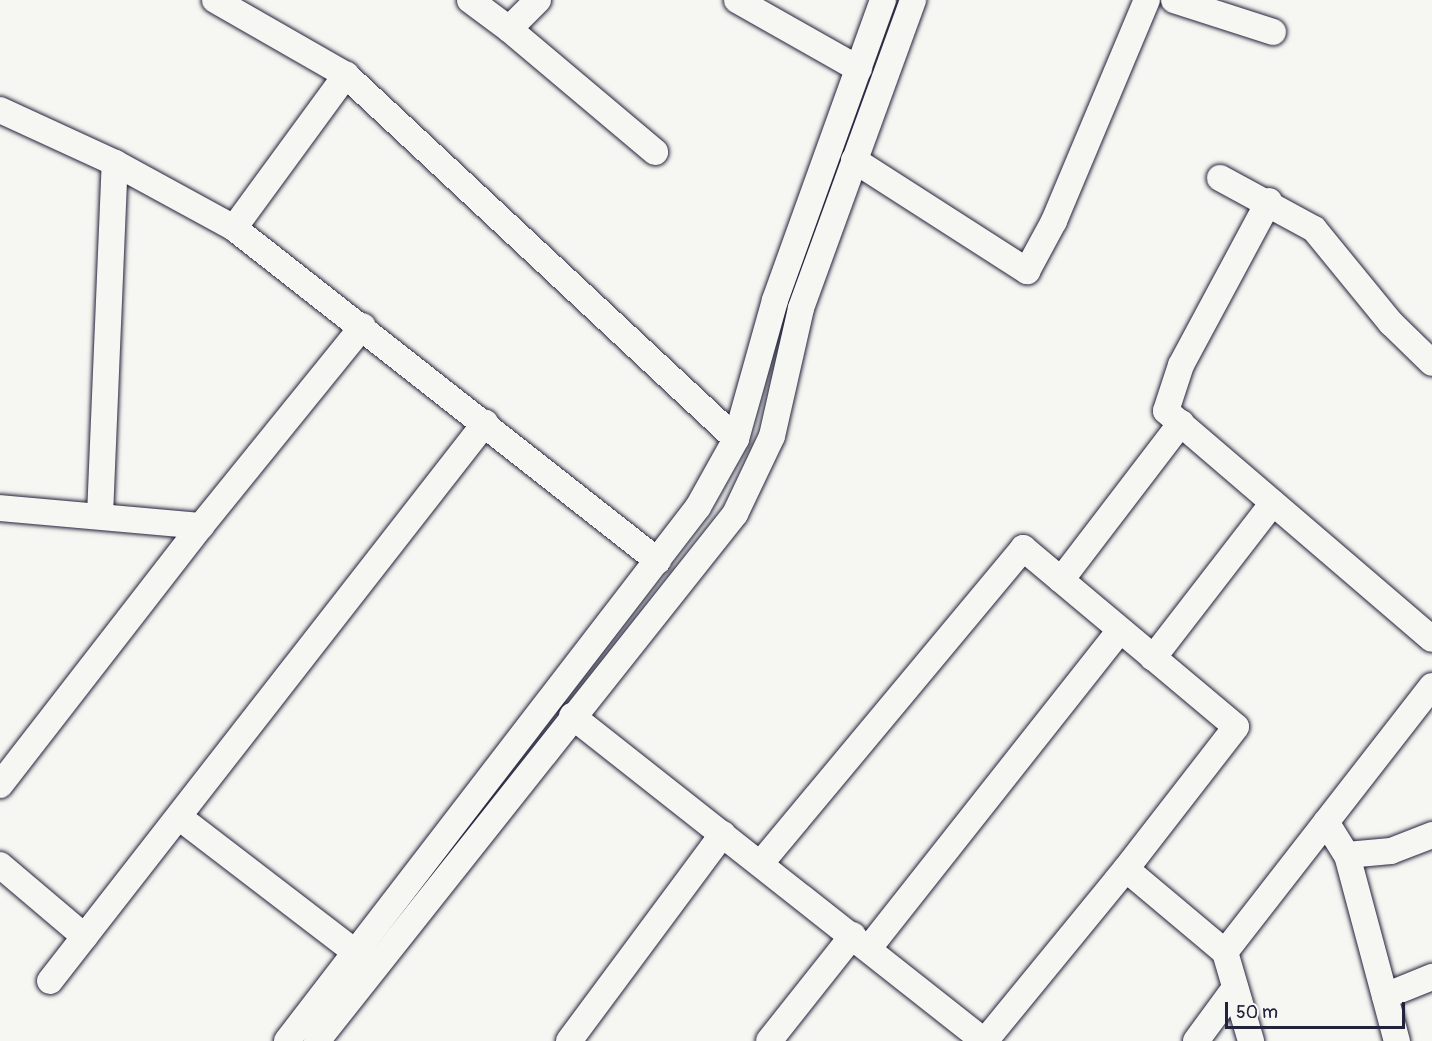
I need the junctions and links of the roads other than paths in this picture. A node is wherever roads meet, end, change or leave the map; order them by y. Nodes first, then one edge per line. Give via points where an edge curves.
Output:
1 (215, 0) edge
2 (470, 0) edge
3 (538, 0) edge
4 (737, 0) edge
5 (883, 0) edge
6 (913, 0) edge
7 (1147, 0) edge
8 (1174, 0) edge
9 (509, 29) junction
10 (1273, 32) dead end
11 (859, 69) junction
12 (346, 75) junction
13 (0, 110) edge
14 (655, 152) dead end
15 (854, 160) junction
16 (115, 163) junction
17 (1221, 178) dead end
18 (1269, 201) junction
19 (234, 228) junction
20 (363, 326) junction
21 (1430, 357) edge
22 (485, 423) junction
23 (1181, 423) junction
24 (736, 439) junction
25 (1273, 503) junction
26 (0, 508) edge
27 (100, 515) junction
28 (201, 526) junction
29 (658, 561) junction
30 (1060, 580) junction
31 (1120, 630) junction
32 (1432, 639) edge
33 (1153, 658) junction
34 (1432, 686) edge
35 (572, 716) junction
36 (0, 785) edge
37 (179, 817) junction
38 (1326, 822) junction
39 (723, 834) junction
40 (1432, 835) edge
41 (1347, 855) junction
42 (761, 863) junction
43 (0, 865) edge
44 (1126, 869) junction
45 (86, 937) junction
46 (861, 941) junction
47 (1225, 952) junction
48 (365, 960) junction
49 (1432, 977) edge
50 (50, 981) dead end
51 (1235, 988) junction
52 (1385, 996) junction
53 (287, 1041) edge
54 (317, 1041) edge
55 (569, 1041) edge
56 (769, 1041) edge
57 (984, 1041) edge
58 (1196, 1041) edge
59 (1251, 1041) edge
60 (1397, 1041) edge

1 - 12 street
2 - 9 street
3 - 9 street
4 - 11 street
5 - 11 street
6 - 15 street
7 - 15 street via 1054,221 1027,271
8 - 10 street
9 - 14 street
11 - 24 street via 775,300
12 - 19 street
12 - 24 street
13 - 16 street
15 - 35 street via 801,308 772,436 735,514
16 - 19 street
16 - 27 street
17 - 18 street
18 - 21 street via 1314,229 1391,324
18 - 23 street via 1181,365 1166,411
19 - 20 street
20 - 22 street
20 - 28 street
22 - 29 street
22 - 37 street
23 - 25 street
23 - 30 street
24 - 29 street via 698,507
25 - 32 street
25 - 33 street
26 - 27 street
27 - 28 street
28 - 36 street
29 - 48 street
30 - 31 street
30 - 42 street via 1023,548
31 - 33 street
31 - 46 street
33 - 44 street via 1236,727
34 - 38 street
35 - 39 street
35 - 48 street
37 - 45 street
37 - 48 street
38 - 41 street
38 - 47 street
39 - 42 street
39 - 55 street
40 - 41 street via 1391,851
41 - 52 street
42 - 46 street
43 - 45 street
44 - 47 street
44 - 57 street
45 - 50 street
46 - 56 street
46 - 57 street
47 - 51 street
48 - 53 street
48 - 54 street
49 - 52 street
51 - 58 street
51 - 59 street
52 - 60 street

